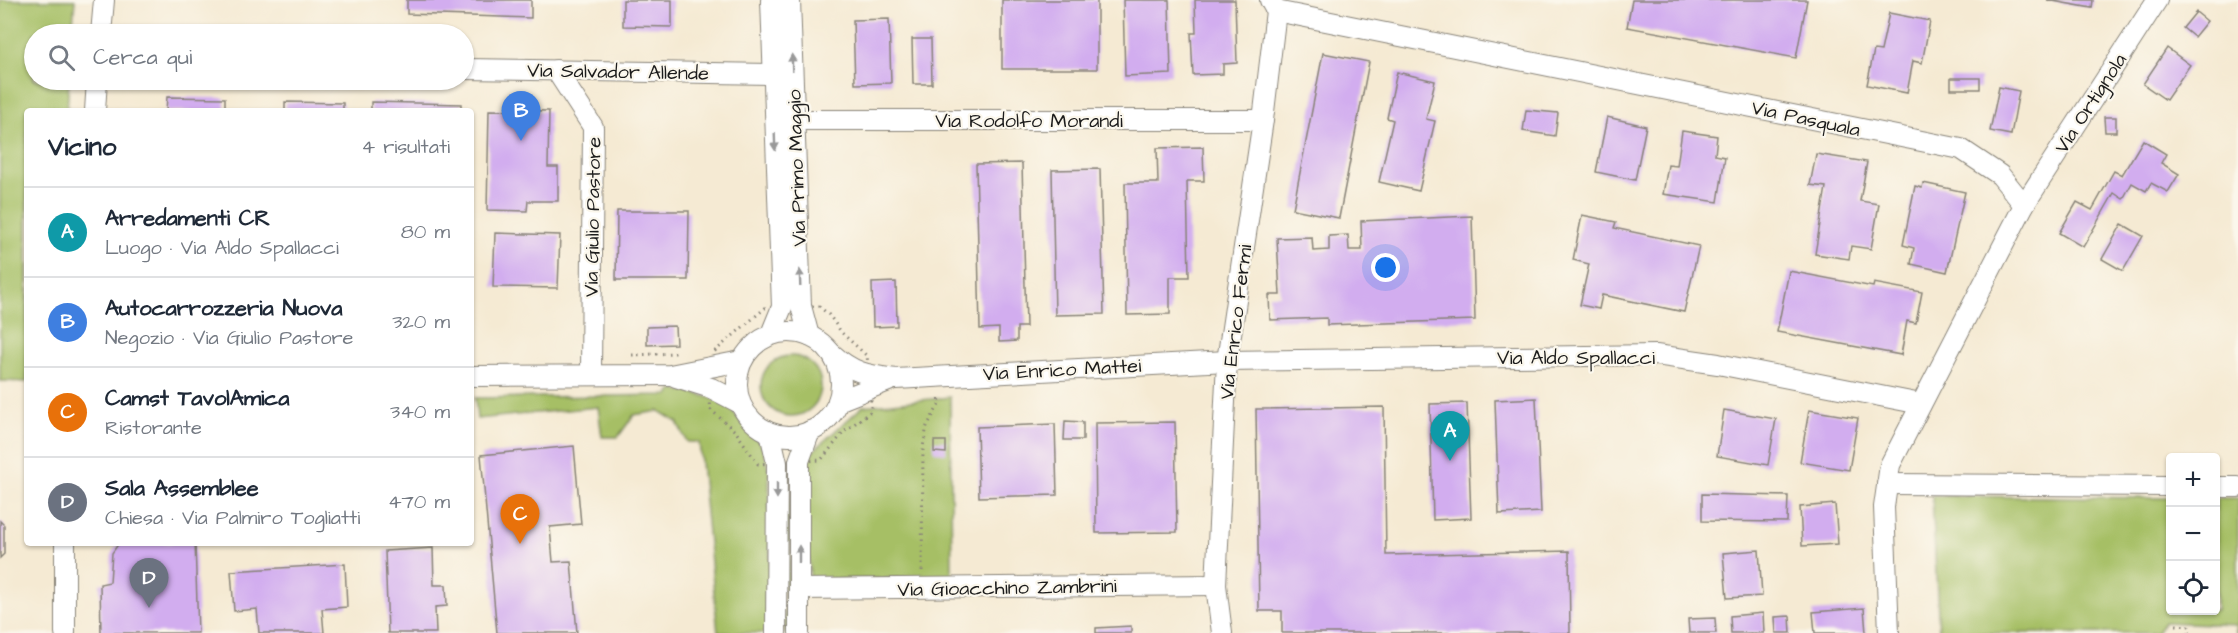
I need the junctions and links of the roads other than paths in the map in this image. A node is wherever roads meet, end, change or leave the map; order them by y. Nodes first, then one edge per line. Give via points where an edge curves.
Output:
1 (104, 0) edge
2 (771, 0) edge
3 (790, 0) edge
4 (2157, 0) edge
5 (1273, 6) edge
6 (102, 24) edge
7 (474, 69) edge
8 (556, 70) junction
9 (772, 74) junction
10 (96, 90) edge
11 (95, 108) edge
12 (795, 120) junction
13 (1263, 120) junction
14 (2024, 206) junction
15 (791, 307) junction
16 (771, 334) junction
17 (809, 336) junction
18 (832, 354) junction
19 (741, 361) junction
20 (1227, 361) junction
21 (591, 375) junction
22 (670, 375) junction
23 (474, 376) edge
24 (870, 381) junction
25 (838, 401) junction
26 (740, 403) junction
27 (1921, 404) junction
28 (810, 431) junction
29 (770, 433) junction
30 (1887, 484) junction
31 (2166, 486) edge
32 (2220, 487) edge
33 (2238, 487) edge
34 (66, 546) edge
35 (1216, 585) junction
36 (799, 589) junction
37 (65, 633) edge
38 (776, 633) edge
39 (799, 633) edge
40 (1222, 633) edge
41 (1889, 633) edge

1 - 6 street
2 - 9 street, Via Primo Maggio
12 -> 3 street, Via Primo Maggio
4 - 14 street, Via Ortignola
5 - 13 street, Via Enrico Fermi
5 - 14 street, Via Pasquala via 1960,149 2000,175
7 - 8 street, Via Salvador Allende
8 - 9 street, Via Salvador Allende
8 - 21 street, Via Giulio Pastore via 593,127
9 -> 15 street, Via Primo Maggio
10 - 11 street
12 - 13 street, Via Rodolfo Morandi
15 -> 12 street, Via Primo Maggio
13 - 20 street, Via Enrico Fermi
14 - 27 street
15 - 16 street, Via Primo Maggio
15 - 17 street, Via Primo Maggio
16 - 17 street
16 - 19 street, Via Primo Maggio via 754,345
17 - 18 street
18 - 24 street
18 - 25 street via 839,369
19 - 22 street
19 - 26 street via 736,389
20 - 24 street, Via Enrico Mattei
20 - 27 street, Via Aldo Spallacci via 1656,355
20 - 35 street, Via Enrico Fermi
21 - 22 street
21 - 23 street
22 - 26 street via 711,388
24 - 25 street, Via Enrico Mattei
25 - 28 street via 832,414
26 - 29 street via 757,426
27 - 30 street via 1890,465
28 - 29 street via 783,436
36 -> 28 street via 799,461
29 -> 38 street via 777,463
30 - 31 street
30 - 41 street via 1884,507
32 - 33 street
34 - 37 street
35 - 36 street, Via Gioacchino Zambrini
35 - 40 street, Via Enrico Fermi
36 - 39 street

